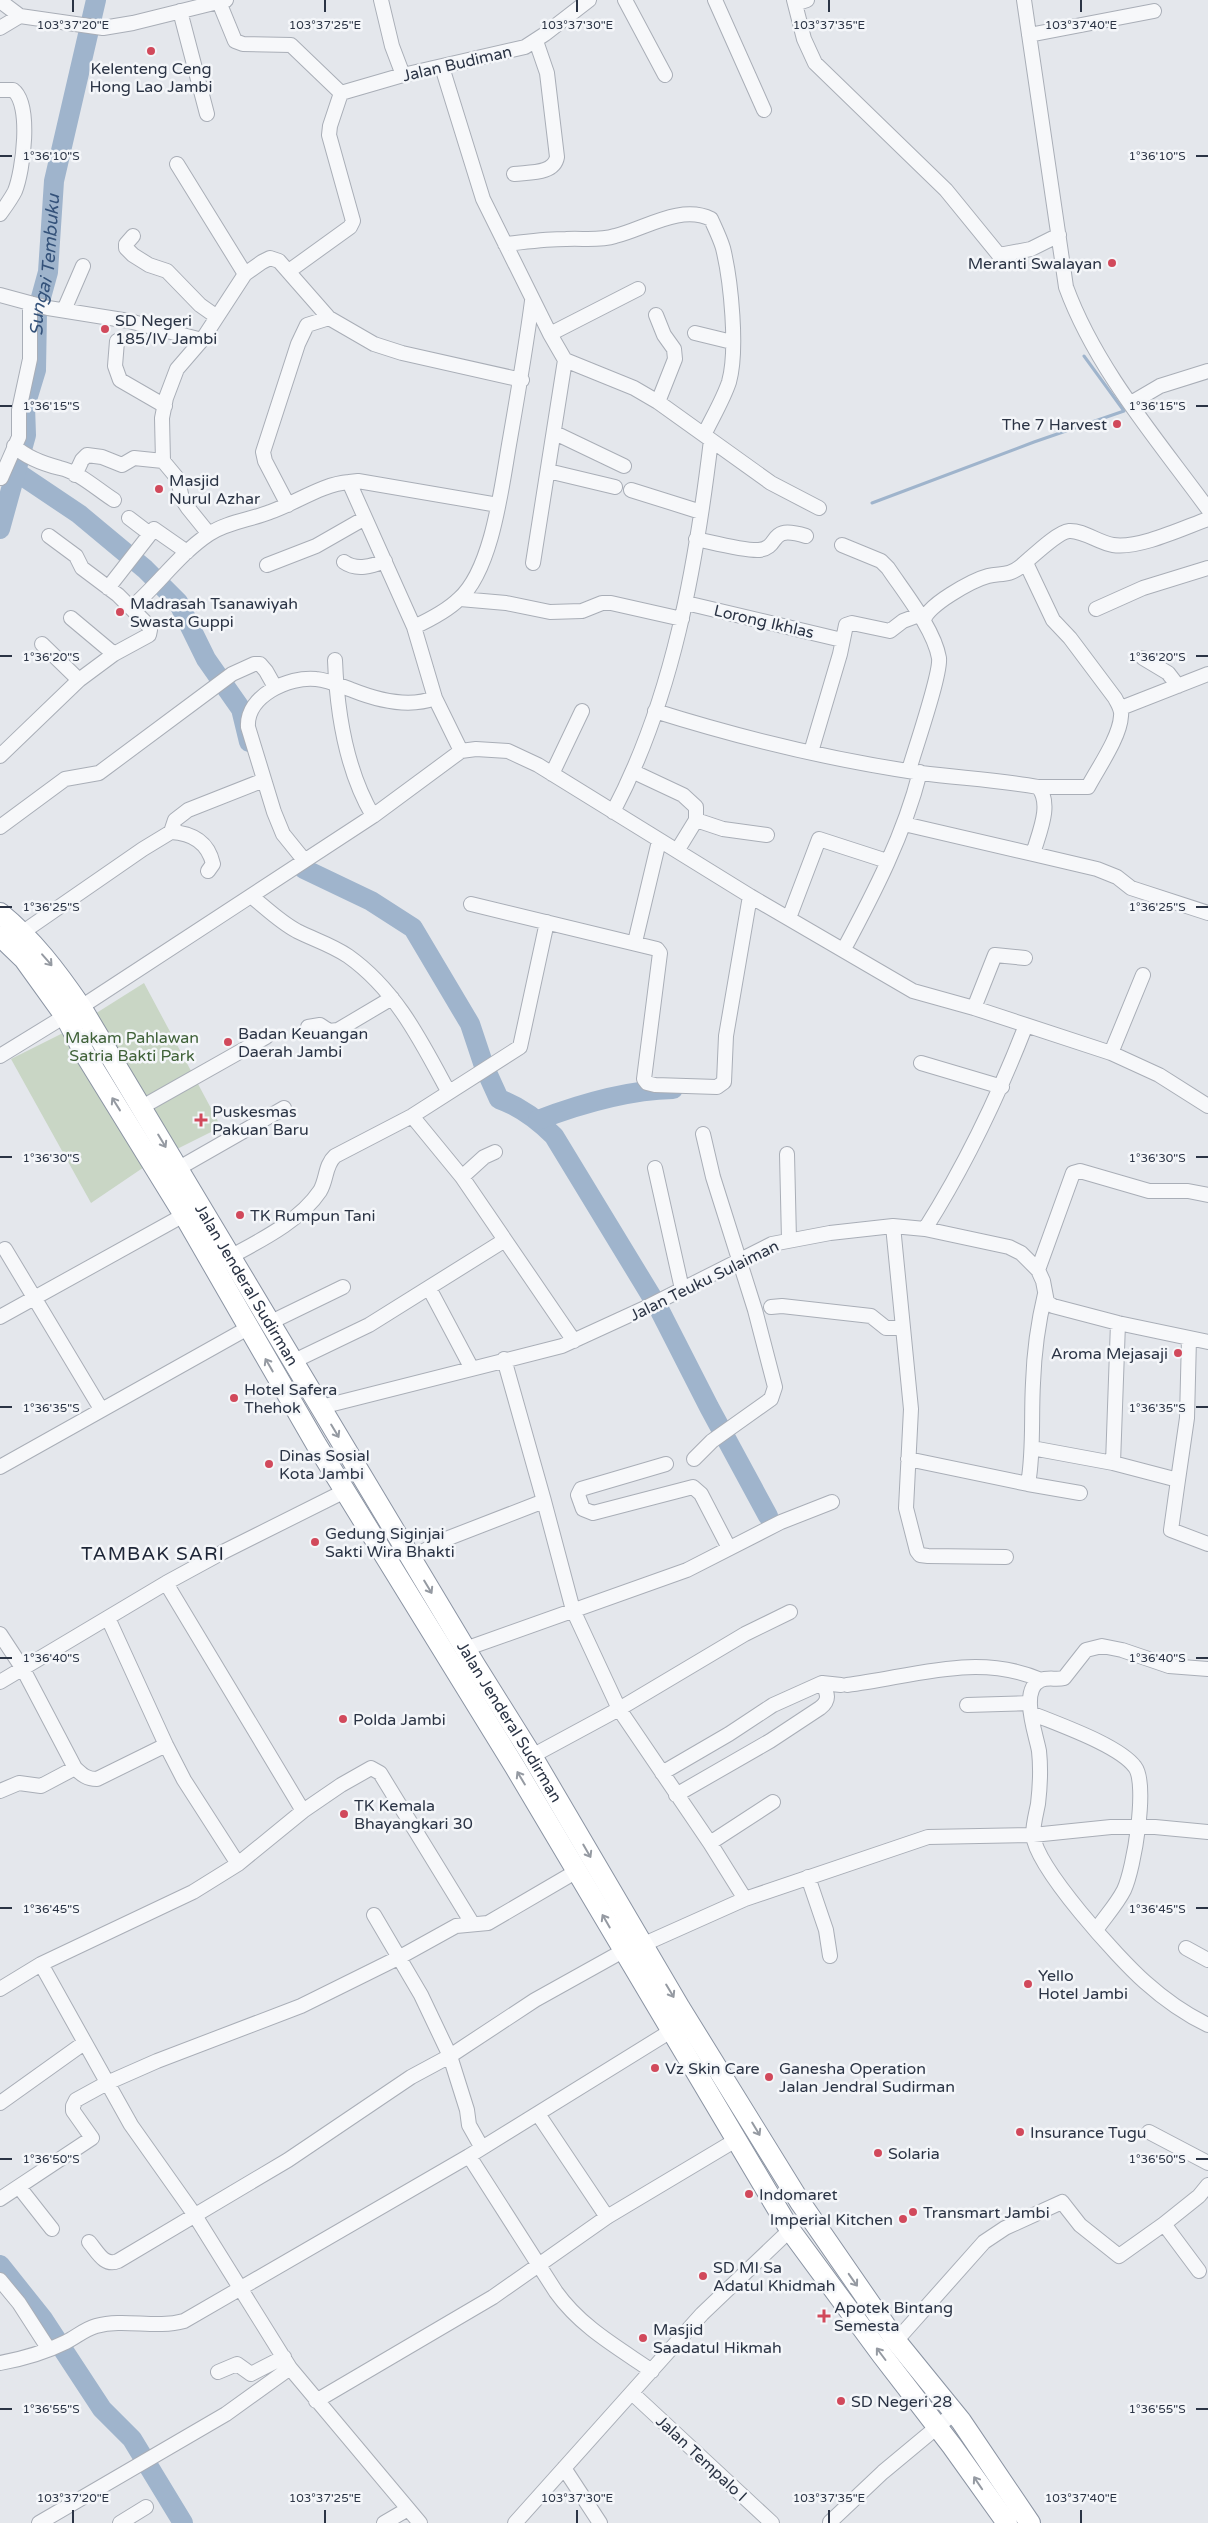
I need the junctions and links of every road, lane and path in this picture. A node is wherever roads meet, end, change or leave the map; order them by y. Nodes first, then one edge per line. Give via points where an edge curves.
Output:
1 (381, 0) edge
2 (590, 0) edge
3 (625, 0) edge
4 (715, 0) edge
5 (1024, 0) edge
6 (0, 1) edge
7 (222, 1) edge
8 (799, 1) edge
9 (180, 11) junction
10 (1154, 11) dead end
11 (20, 16) junction
12 (0, 28) edge
13 (1029, 36) junction
14 (536, 41) junction
15 (442, 67) junction
16 (403, 75) junction
17 (664, 75) dead end
18 (0, 90) edge
19 (341, 94) junction
20 (764, 110) dead end
21 (207, 114) dead end
22 (177, 164) dead end
23 (514, 174) dead end
24 (0, 214) edge
25 (1059, 235) junction
26 (133, 236) dead end
27 (505, 244) junction
28 (82, 266) dead end
29 (289, 271) junction
30 (245, 274) junction
31 (638, 289) dead end
32 (0, 295) edge
33 (532, 301) junction
34 (38, 305) junction
35 (64, 310) junction
36 (656, 315) dead end
37 (217, 317) junction
38 (329, 318) junction
39 (695, 333) dead end
40 (550, 334) junction
41 (202, 340) junction
42 (117, 341) dead end
43 (732, 342) junction
44 (566, 360) junction
45 (1208, 371) edge
46 (522, 380) junction
47 (658, 402) junction
48 (1131, 403) junction
49 (164, 406) junction
50 (555, 433) junction
51 (707, 437) junction
52 (19, 450) junction
53 (163, 461) junction
54 (624, 466) dead end
55 (548, 471) junction
56 (75, 475) junction
57 (0, 479) edge
58 (349, 482) junction
59 (615, 487) dead end
60 (631, 490) dead end
61 (114, 500) dead end
62 (288, 505) junction
63 (498, 505) junction
64 (819, 508) dead end
65 (1208, 508) edge
66 (701, 512) junction
67 (129, 518) dead end
68 (365, 518) junction
69 (1208, 519) edge
70 (150, 534) junction
71 (209, 534) junction
72 (49, 536) dead end
73 (806, 536) dead end
74 (696, 539) junction
75 (842, 545) dead end
76 (187, 552) junction
77 (385, 561) junction
78 (344, 562) dead end
79 (533, 563) dead end
80 (1026, 563) junction
81 (267, 565) dead end
82 (1208, 568) edge
83 (108, 588) junction
84 (460, 599) junction
85 (686, 603) junction
86 (131, 608) junction
87 (1096, 609) dead end
88 (72, 618) dead end
89 (922, 618) junction
90 (682, 619) junction
91 (414, 628) junction
92 (842, 640) junction
93 (42, 644) dead end
94 (114, 654) junction
95 (1143, 658) dead end
96 (335, 660) dead end
97 (1208, 674) edge
98 (78, 680) junction
99 (336, 684) junction
100 (1178, 686) junction
101 (275, 688) junction
102 (435, 698) junction
103 (1121, 708) junction
104 (655, 710) junction
105 (582, 711) dead end
106 (461, 751) junction
107 (811, 752) junction
108 (0, 756) edge
109 (914, 771) junction
110 (634, 772) junction
111 (552, 774) junction
112 (260, 782) junction
113 (1038, 787) junction
114 (613, 812) junction
115 (373, 816) junction
116 (696, 820) junction
117 (904, 824) junction
118 (0, 827) edge
119 (171, 832) junction
120 (767, 835) dead end
121 (659, 840) junction
122 (677, 851) junction
123 (1033, 854) junction
124 (304, 860) junction
125 (887, 861) junction
126 (208, 871) dead end
127 (251, 896) junction
128 (750, 896) junction
129 (472, 904) dead end
130 (1208, 913) edge
131 (0, 914) edge
132 (789, 918) junction
133 (547, 922) junction
134 (23, 932) junction
135 (0, 936) edge
136 (635, 942) junction
137 (844, 949) junction
138 (1025, 958) dead end
139 (1143, 975) dead end
140 (392, 998) junction
141 (974, 1008) junction
142 (73, 1012) junction
143 (1026, 1025) junction
144 (308, 1027) dead end
145 (266, 1037) dead end
146 (1111, 1053) junction
147 (1, 1055) edge
148 (921, 1063) dead end
149 (1002, 1087) junction
150 (448, 1091) junction
151 (1208, 1106) edge
152 (284, 1108) dead end
153 (146, 1114) junction
154 (412, 1116) junction
155 (133, 1132) junction
156 (703, 1134) dead end
157 (494, 1152) dead end
158 (787, 1154) dead end
159 (179, 1168) junction
160 (655, 1168) dead end
161 (462, 1178) junction
162 (1208, 1195) edge
163 (184, 1215) junction
164 (892, 1226) junction
165 (925, 1229) junction
166 (505, 1240) junction
167 (789, 1240) junction
168 (5, 1249) dead end
169 (230, 1257) junction
170 (739, 1262) junction
171 (1038, 1270) junction
172 (343, 1287) dead end
173 (429, 1288) junction
174 (682, 1289) junction
175 (1044, 1294) junction
176 (35, 1299) junction
177 (771, 1307) dead end
178 (0, 1317) edge
179 (269, 1323) junction
180 (1118, 1323) junction
181 (248, 1328) junction
182 (902, 1328) junction
183 (1190, 1338) junction
184 (574, 1341) junction
185 (1208, 1342) edge
186 (504, 1359) junction
187 (292, 1362) junction
188 (471, 1367) junction
189 (321, 1406) junction
190 (101, 1409) junction
191 (1032, 1448) junction
192 (694, 1459) dead end
193 (908, 1459) junction
194 (1114, 1463) junction
195 (666, 1464) dead end
196 (0, 1467) edge
197 (1178, 1480) junction
198 (1028, 1484) junction
199 (345, 1492) junction
200 (1080, 1492) dead end
201 (544, 1501) junction
202 (832, 1502) dead end
203 (394, 1530) junction
204 (376, 1541) junction
205 (1208, 1544) edge
206 (729, 1548) junction
207 (1006, 1557) dead end
208 (411, 1558) junction
209 (166, 1583) junction
210 (572, 1610) junction
211 (790, 1612) dead end
212 (108, 1618) junction
213 (0, 1634) edge
214 (470, 1657) junction
215 (1208, 1668) edge
216 (23, 1669) junction
217 (458, 1676) junction
218 (1041, 1680) junction
219 (0, 1682) edge
220 (822, 1683) junction
221 (967, 1705) dead end
222 (1031, 1708) junction
223 (619, 1709) junction
224 (166, 1745) junction
225 (532, 1756) junction
226 (75, 1768) junction
227 (662, 1773) junction
228 (0, 1791) edge
229 (676, 1795) junction
230 (773, 1802) dead end
231 (303, 1811) junction
232 (554, 1814) junction
233 (1138, 1827) junction
234 (1208, 1832) edge
235 (1033, 1835) junction
236 (710, 1843) junction
237 (238, 1864) junction
238 (576, 1871) junction
239 (808, 1877) junction
240 (745, 1899) junction
241 (374, 1914) dead end
242 (472, 1923) junction
243 (1096, 1930) junction
244 (632, 1948) junction
245 (1186, 1948) dead end
246 (830, 1956) dead end
247 (400, 1958) junction
248 (1208, 1960) edge
249 (41, 1964) junction
250 (0, 1989) edge
251 (1208, 2025) edge
252 (671, 2031) junction
253 (84, 2043) junction
254 (450, 2056) junction
255 (107, 2083) junction
256 (0, 2103) edge
257 (538, 2114) junction
258 (1148, 2132) dead end
259 (736, 2140) junction
260 (482, 2148) junction
261 (469, 2156) junction
262 (1208, 2163) edge
263 (19, 2188) junction
264 (1205, 2194) edge
265 (0, 2199) edge
266 (194, 2214) junction
267 (607, 2217) junction
268 (1164, 2224) junction
269 (52, 2229) dead end
270 (790, 2230) junction
271 (89, 2242) dead end
272 (539, 2265) junction
273 (1199, 2271) dead end
274 (0, 2280) edge
275 (240, 2287) junction
276 (896, 2341) junction
277 (49, 2348) junction
278 (0, 2363) edge
279 (287, 2363) junction
280 (652, 2371) junction
281 (218, 2372) dead end
282 (632, 2393) junction
283 (316, 2401) junction
284 (954, 2413) junction
285 (937, 2425) junction
286 (970, 2436) junction
287 (952, 2446) junction
288 (564, 2468) junction
289 (146, 2507) dead end
290 (408, 2508) junction
291 (830, 2522) edge
292 (39, 2523) edge
293 (120, 2523) edge
294 (384, 2523) edge
295 (420, 2523) edge
296 (515, 2523) edge
297 (600, 2523) edge
298 (772, 2523) edge
299 (1007, 2523) edge
300 (1030, 2523) edge

1 - 16 street
2 - 14 street, Jalan Budiman
3 - 17 street
4 - 20 street
5 - 13 street
6 - 11 street
7 - 9 street
7 - 19 street via 235,41 291,45
8 - 25 street via 804,39 815,63 946,190 999,255 1032,249
9 - 11 street via 103,28
9 - 21 street
10 - 13 street
11 - 12 street
13 - 25 street
14 - 15 street, Jalan Budiman via 514,51
14 - 23 street via 551,92 556,164 551,169
15 - 16 street, Jalan Budiman
15 - 27 street via 476,182
16 - 19 street, Jalan Budiman
18 - 24 street via 13,90 19,97 24,143 14,191
19 - 29 street via 330,135 353,221 350,227
22 - 30 street
25 - 48 street via 1066,287 1076,315
26 - 37 street via 126,248 133,255 167,271 200,305
27 - 33 street
27 - 43 street via 592,240 678,216 711,219 722,246
28 - 35 street
29 - 30 street via 279,261 270,258
29 - 38 street
30 - 37 street
31 - 40 street
32 - 34 street
33 - 40 street
33 - 46 street
34 - 35 street
34 - 52 street via 20,402
35 - 41 street via 129,321
36 - 47 street via 674,349 675,359
37 - 41 street
38 - 46 street via 374,344 402,354
38 - 62 street via 307,325 265,444 265,461
39 - 43 street
40 - 44 street
41 - 49 street via 177,369
42 - 49 street via 115,366 120,380
43 - 51 street via 728,383
44 - 47 street via 634,388
44 - 50 street
45 - 48 street via 1160,386
46 - 63 street
47 - 51 street
48 - 65 street
49 - 53 street
50 - 54 street
50 - 55 street
51 - 64 street via 771,482
51 - 66 street
52 - 56 street
52 - 57 street
53 - 56 street via 134,458 122,465 88,455
53 - 71 street via 178,478 182,499
55 - 59 street
55 - 79 street
56 - 61 street
58 - 62 street
58 - 63 street
58 - 68 street
60 - 66 street
62 - 71 street
63 - 84 street via 478,571
66 - 74 street
67 - 70 street
68 - 77 street
68 - 81 street via 316,546
69 - 80 street via 1144,541 1119,545 1069,531
70 - 76 street via 156,529
70 - 83 street
71 - 76 street
72 - 83 street via 76,556 82,568
73 - 74 street via 784,532 776,535 768,547 758,550
74 - 85 street
75 - 89 street via 888,568
76 - 86 street
77 - 78 street via 359,568
77 - 91 street
80 - 89 street via 1007,574 990,576 962,588
80 - 103 street via 1053,620
82 - 87 street via 1143,588
83 - 86 street
84 - 90 street via 506,603 550,612 582,611 611,603
84 - 91 street
85 - 90 street
85 - 92 street, Lorong Ikhlas
86 - 94 street via 149,626 150,632
88 - 94 street
89 - 92 street via 902,621 890,631 848,623
89 - 109 street via 939,664
90 - 104 street
91 - 102 street
92 - 107 street
93 - 98 street
94 - 98 street
95 - 100 street via 1168,673
96 - 99 street
97 - 100 street
98 - 108 street
99 - 101 street via 316,679
99 - 102 street via 384,699 424,702
99 - 115 street via 343,739
100 - 103 street
101 - 112 street via 255,703 248,721
101 - 118 street via 260,664 232,674 98,773 65,779
102 - 106 street
103 - 113 street via 1122,717 1115,735 1088,787
104 - 107 street
104 - 110 street
105 - 111 street
106 - 111 street via 508,751
106 - 115 street
107 - 109 street
109 - 113 street
109 - 117 street
110 - 114 street
110 - 116 street via 692,800 696,807
111 - 114 street
112 - 119 street via 188,810 174,820
112 - 124 street via 283,834
113 - 123 street via 1043,793 1045,806
114 - 121 street
115 - 124 street
116 - 120 street via 723,829
116 - 122 street
117 - 123 street
117 - 125 street
119 - 126 street via 192,836 202,842 213,864
119 - 134 street
121 - 122 street
121 - 136 street
122 - 128 street
123 - 130 street via 1097,869 1117,877 1131,888
124 - 127 street
125 - 132 street via 819,839
125 - 137 street
127 - 140 street via 296,931 331,945 350,958
127 - 142 street
128 - 132 street
128 - 136 street via 726,1036 724,1082 720,1086 645,1082 660,953
129 - 133 street
131 - 134 highway, Jalan Jenderal Sudirman
132 - 137 street
133 - 136 street
133 - 150 street via 522,1043 483,1072
134 -> 142 highway, Jalan Jenderal Sudirman via 57,972
135 - 142 highway, Jalan Jenderal Sudirman
137 - 141 street via 913,991
138 - 141 street via 995,955
139 - 146 street
140 - 144 street via 338,1030 328,1031 320,1025
140 - 150 street via 411,1023
141 - 143 street
142 - 147 street
142 - 153 highway, Jalan Jenderal Sudirman
155 -> 142 highway, Jalan Jenderal Sudirman via 86,1056
143 - 146 street
143 - 149 street
145 - 153 street
146 - 151 street via 1159,1075
148 - 149 street
149 - 165 street via 958,1176
150 - 154 street
152 - 159 street
153 - 155 highway
153 -> 159 highway, Jalan Jenderal Sudirman
154 - 161 street
154 - 169 street via 335,1156 319,1192 304,1210
155 - 163 highway, Jalan Jenderal Sudirman
156 - 170 street
157 - 161 street via 484,1156
158 - 167 street
159 - 169 highway, Jalan Jenderal Sudirman
160 - 174 street
161 - 166 street
162 - 171 street via 1188,1191 1148,1191 1080,1171 1073,1173
163 - 176 street
163 - 181 highway, Jalan Jenderal Sudirman
164 - 165 street, Jalan Teuku Sulaiman
164 - 167 street, Jalan Teuku Sulaiman
164 - 182 street
165 - 171 street, Jalan Teuku Sulaiman via 1016,1250
166 - 173 street
166 - 184 street
167 - 170 street, Jalan Teuku Sulaiman via 772,1244
168 - 176 street
169 - 179 highway, Jalan Jenderal Sudirman
170 - 174 street, Jalan Teuku Sulaiman
170 - 192 street via 775,1386 771,1399 712,1441
171 - 175 street
172 - 179 street
173 - 187 street via 369,1325
173 - 188 street
174 - 184 street, Jalan Teuku Sulaiman
175 - 180 street via 1047,1302 1061,1310
175 - 191 street via 1033,1382
176 - 178 street
176 - 190 street
177 - 182 street via 871,1316 886,1328
179 - 187 highway, Jalan Jenderal Sudirman
180 - 183 street
180 - 194 street
181 - 190 street
199 -> 181 highway, Jalan Jenderal Sudirman
182 - 193 street via 911,1409
183 - 185 street
183 - 197 street via 1187,1418
184 - 186 street, Jalan Teuku Sulaiman
186 - 188 street, Jalan Teuku Sulaiman
186 - 201 street
187 - 189 highway, Jalan Jenderal Sudirman
188 - 189 street, Jalan Teuku Sulaiman
189 -> 203 highway, Jalan Jenderal Sudirman
190 - 196 street
191 - 194 street
191 - 198 street
193 - 198 street
193 - 207 street via 906,1508 918,1554
194 - 197 street
195 - 206 street via 581,1489 578,1495 583,1509 593,1514 693,1488 701,1494
197 - 205 street via 1171,1530
198 - 200 street
199 - 204 highway, Jalan Jenderal Sudirman
199 - 209 street
201 - 208 street via 446,1539
201 - 210 street
202 - 206 street via 781,1522
203 - 204 highway
203 - 208 highway, Jalan Jenderal Sudirman
204 - 217 highway, Jalan Jenderal Sudirman
206 - 210 street via 687,1570
208 -> 214 highway, Jalan Jenderal Sudirman
209 - 212 street
209 - 231 street
210 - 214 street
210 - 223 street
211 - 223 street via 745,1634
212 - 216 street
212 - 224 street
213 - 216 street
214 - 217 highway
214 - 225 highway, Jalan Jenderal Sudirman
215 - 218 street via 1169,1666 1102,1646 1086,1650 1064,1678
216 - 219 street
216 - 226 street
232 -> 217 highway, Jalan Jenderal Sudirman
218 - 220 street via 1019,1671 971,1666 844,1685
218 - 222 street via 1034,1686
220 - 227 street via 773,1705
220 - 229 street via 828,1696 820,1708
221 - 222 street
222 - 233 street via 1104,1745 1134,1766 1140,1777
222 - 235 street via 1040,1764 1040,1792
223 - 225 street
223 - 227 street
224 - 226 street via 97,1779 86,1777
224 - 237 street via 184,1780
225 - 232 highway, Jalan Jenderal Sudirman
226 - 228 street via 41,1786 21,1783
227 - 229 street
229 - 236 street
230 - 236 street
231 - 237 street
231 - 242 street via 368,1769 377,1770
232 - 238 highway, Jalan Jenderal Sudirman
232 -> 244 highway, Jalan Jenderal Sudirman
233 - 234 street
233 - 235 street
233 - 243 street via 1124,1890
235 - 239 street via 928,1837
235 - 243 street via 1045,1864
236 - 240 street
237 - 249 street via 165,1907
238 - 242 street via 488,1923
244 -> 238 highway, Jalan Jenderal Sudirman
239 - 240 street
239 - 246 street via 826,1930
240 - 244 street
241 - 247 street
242 - 247 street via 456,1926
243 - 251 street via 1149,1986
244 - 252 highway, Jalan Jenderal Sudirman
244 - 254 street via 535,2000
244 -> 276 highway, Jalan Jenderal Sudirman via 798,2200
245 - 248 street
247 - 254 street
247 - 255 street via 301,2006 198,2044
249 - 250 street
249 - 253 street
252 - 257 street
252 - 259 highway, Jalan Jenderal Sudirman
253 - 255 street
253 - 256 street
254 - 260 street via 469,2125
254 - 266 street via 411,2077 288,2160
255 - 263 street via 76,2100 73,2106 73,2111 92,2138
255 - 266 street via 131,2126
257 - 260 street
257 - 267 street
258 - 262 street
259 - 267 street
259 - 270 highway, Jalan Jenderal Sudirman
260 - 261 street
261 - 272 street
261 - 275 street
263 - 265 street
263 - 269 street
264 - 268 street
266 - 271 street via 113,2263 106,2262
266 - 275 street
267 - 272 street
268 - 273 street
268 - 276 street via 1120,2256 1080,2225 1062,2202 1005,2228 984,2242
270 - 280 street via 702,2314
285 -> 270 highway, Jalan Jenderal Sudirman
272 - 280 street via 572,2313 598,2335
272 - 283 street via 493,2297
274 - 277 street
275 - 277 street via 184,2321 164,2325 105,2324
275 - 279 street
276 - 284 highway, Jalan Jenderal Sudirman
277 - 278 street
279 - 281 street via 254,2374 237,2364
279 - 283 street
279 - 292 street via 226,2414
280 - 282 street
282 - 288 street
282 - 298 street, Jalan Tempalo I
283 - 290 street
284 - 285 street
284 - 286 highway, Jalan Jenderal Sudirman
285 - 287 highway, Jalan Jenderal Sudirman
285 - 291 street
286 - 287 highway
286 - 300 highway, Jalan Jenderal Sudirman
299 -> 287 highway, Jalan Jenderal Sudirman
288 - 296 street
288 - 297 street
289 - 293 street
290 - 294 street
290 - 295 street

